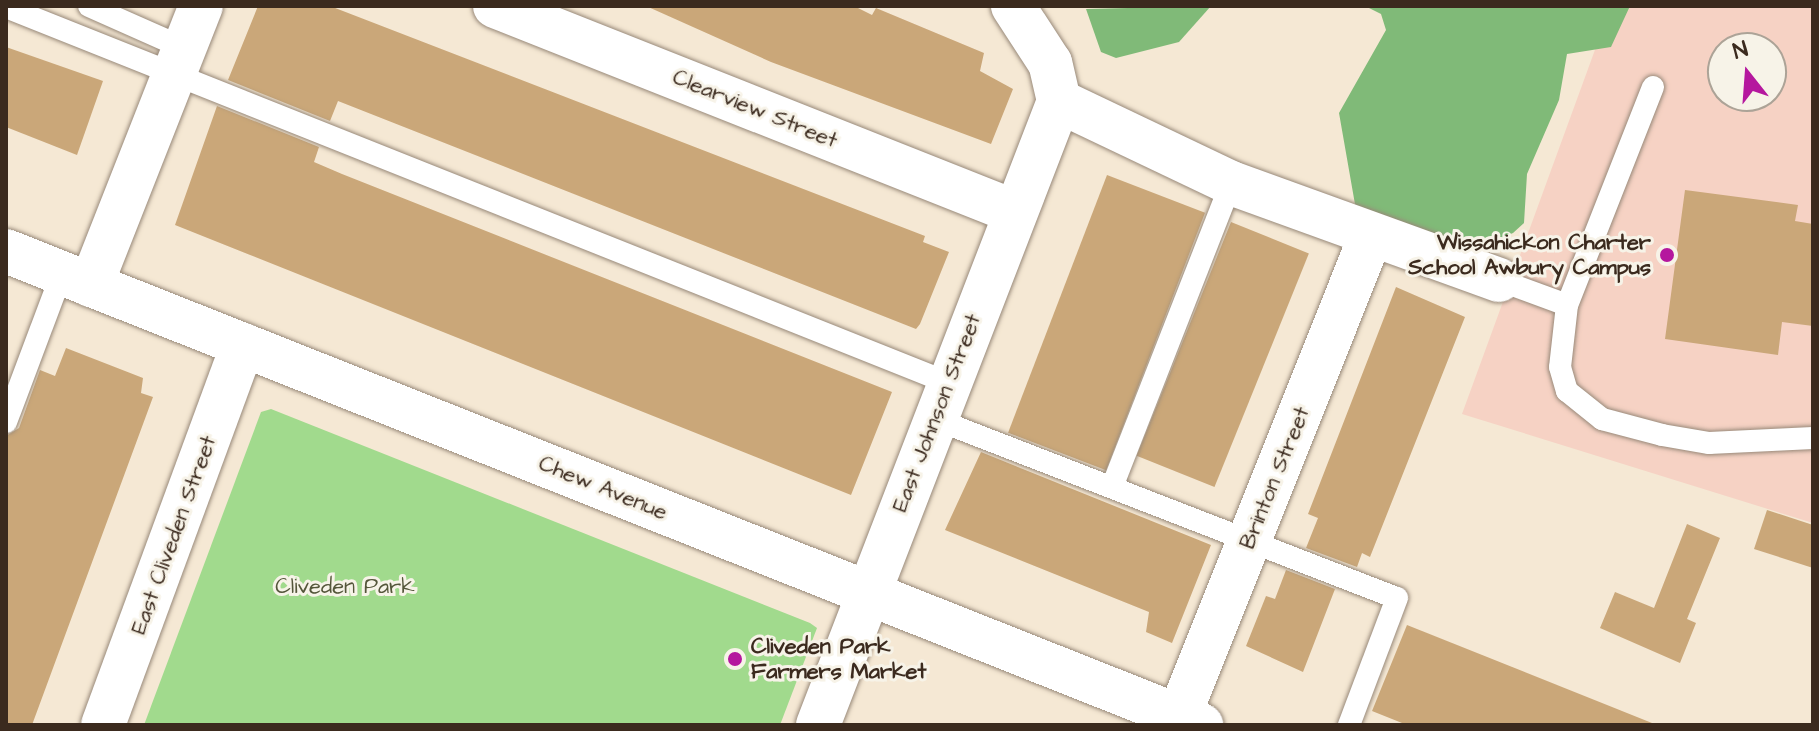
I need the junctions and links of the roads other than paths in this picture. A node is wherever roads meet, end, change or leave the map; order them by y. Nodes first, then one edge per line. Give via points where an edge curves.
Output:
1 (89, 6) edge
2 (201, 6) edge
3 (495, 6) edge
4 (1013, 6) edge
5 (6, 7) edge
6 (179, 61) junction
7 (1653, 87) dead end
8 (1059, 101) junction
9 (1231, 183) junction
10 (1015, 212) junction
11 (1370, 238) junction
12 (6, 251) edge
13 (77, 279) junction
14 (1499, 280) joint
15 (1567, 305) junction
16 (243, 345) junction
17 (942, 401) junction
18 (6, 422) edge
19 (1813, 438) edge
20 (1112, 487) junction
21 (1250, 542) junction
22 (867, 593) junction
23 (1190, 721) edge
24 (103, 725) edge
25 (818, 725) edge
26 (1349, 725) edge

1 - 6 lane
2 - 6 street
3 - 10 street, Clearview Street
4 - 8 street via 1050,63
5 - 6 lane
6 - 13 street
6 - 17 lane
7 - 15 lane
8 - 9 street
8 - 10 street, East Johnson Street
9 - 11 street
9 - 20 lane
10 - 17 street, East Johnson Street
11 - 14 street
11 - 21 street, Brinton Street
12 - 13 street, Chew Avenue
13 - 16 street, Chew Avenue
13 - 18 lane
14 - 15 lane
15 - 19 lane via 1560,367 1567,391 1602,419 1709,443
16 - 22 street, Chew Avenue
16 - 24 street, East Cliveden Street
17 - 20 lane
17 - 22 street, East Johnson Street
20 - 21 lane
21 - 23 street, Brinton Street
21 - 26 lane via 1397,598
22 - 23 street, Chew Avenue
22 - 25 street, East Johnson Street

